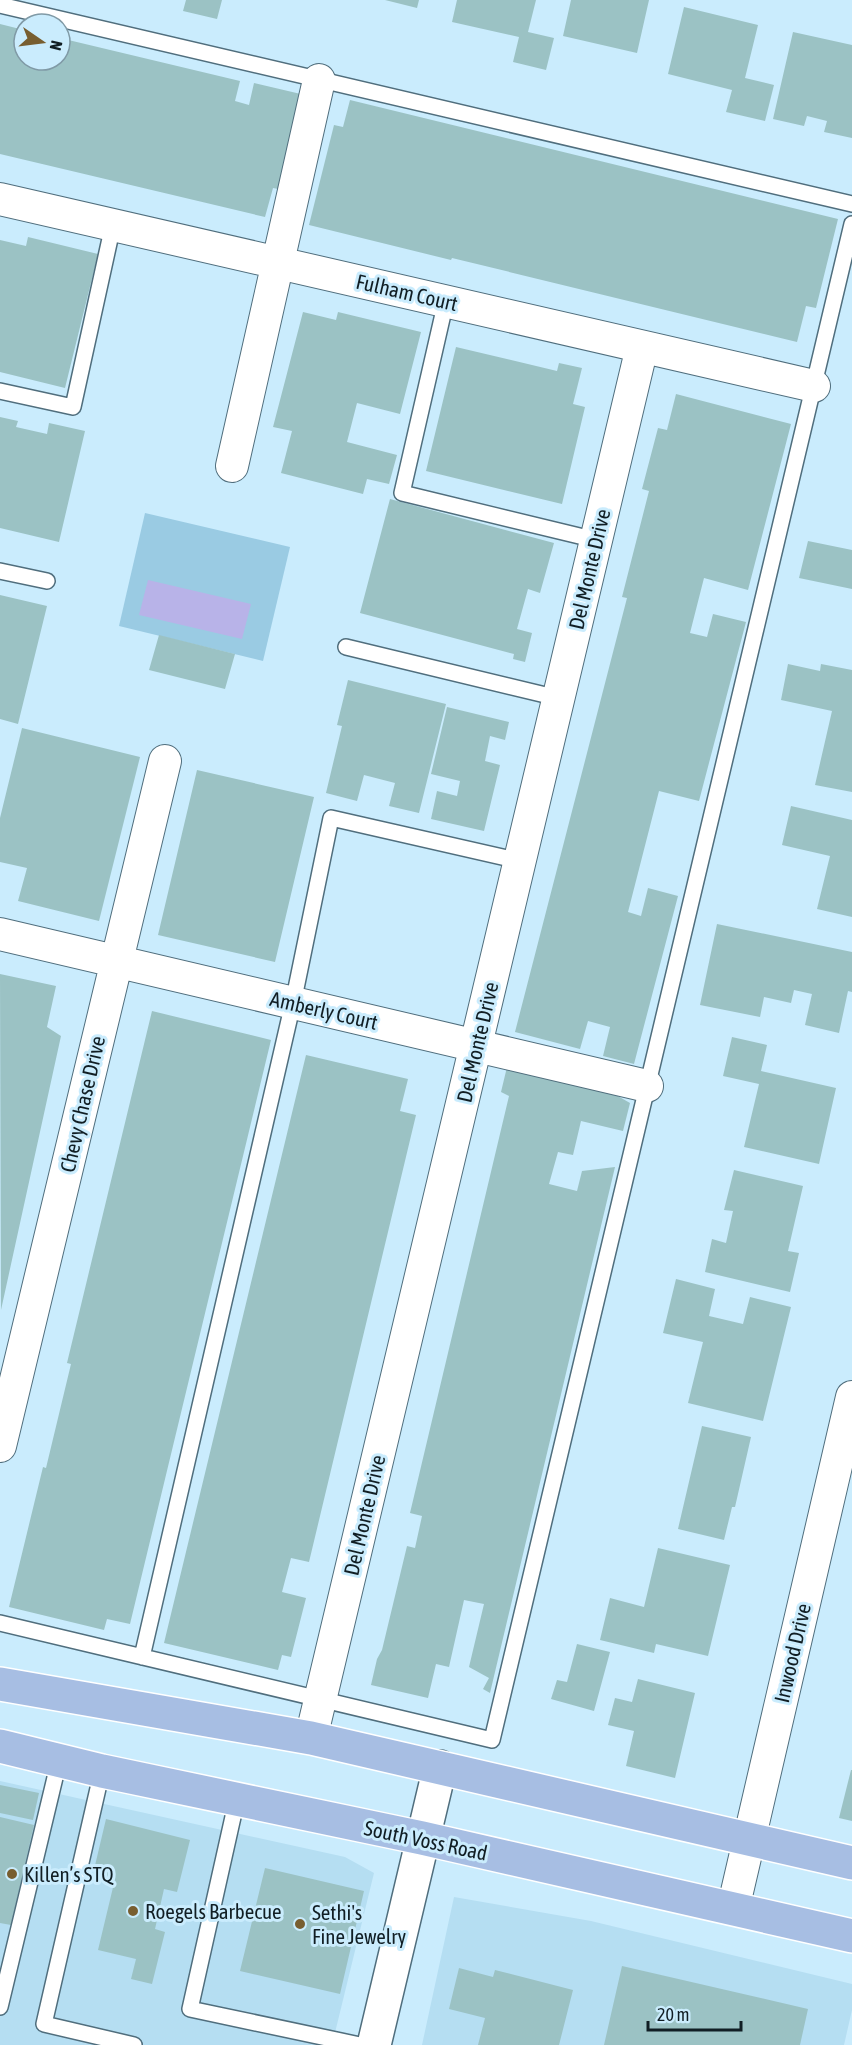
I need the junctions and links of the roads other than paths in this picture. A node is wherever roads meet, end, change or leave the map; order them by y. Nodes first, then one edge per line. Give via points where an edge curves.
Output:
1 (0, 5) edge
2 (319, 80) junction
3 (0, 199) edge
4 (852, 204) edge
5 (852, 224) edge
6 (113, 225) junction
7 (278, 263) junction
8 (446, 301) junction
9 (642, 346) junction
10 (814, 386) junction
11 (0, 391) edge
12 (232, 466) dead end
13 (596, 540) junction
14 (0, 571) edge
15 (47, 581) dead end
16 (346, 647) dead end
17 (558, 698) junction
18 (165, 761) dead end
19 (520, 861) junction
20 (0, 934) edge
21 (116, 962) junction
22 (292, 1003) junction
23 (476, 1046) junction
24 (647, 1086) junction
25 (852, 1397) edge
26 (0, 1446) edge
27 (0, 1623) edge
28 (142, 1657) junction
29 (0, 1684) edge
30 (320, 1699) junction
31 (311, 1738) junction
32 (0, 1746) edge
33 (59, 1761) junction
34 (440, 1767) junction
35 (102, 1771) junction
36 (237, 1799) junction
37 (422, 1838) junction
38 (748, 1838) junction
39 (852, 1863) edge
40 (733, 1909) junction
41 (852, 1936) edge
42 (0, 2007) edge
43 (134, 2045) edge
44 (360, 2045) edge
45 (374, 2045) edge

1 - 2 lane
2 - 4 lane
2 - 7 street
3 - 6 street, Fulham Court
5 - 10 lane
6 - 7 street, Fulham Court
6 - 11 lane via 74,407
7 - 8 street, Fulham Court
7 - 12 street
8 - 9 street, Fulham Court
8 - 13 lane via 402,493
9 - 10 street, Fulham Court
9 - 13 street, Del Monte Drive
10 - 24 lane
13 - 17 street, Del Monte Drive
14 - 15 lane
16 - 17 lane
17 - 19 street, Del Monte Drive
18 - 21 street, Chevy Chase Drive
19 - 22 lane via 331,818
19 - 23 street, Del Monte Drive
20 - 21 street, Amberly Court
21 - 22 street, Amberly Court
21 - 26 street, Chevy Chase Drive
22 - 23 street, Amberly Court
22 - 28 lane
23 - 24 street, Amberly Court
23 - 30 street, Del Monte Drive
24 - 30 lane via 492,1740
25 - 38 street, Inwood Drive
27 - 28 lane
28 - 30 lane
29 - 31 main road
30 - 31 street, Del Monte Drive
31 - 34 main road
32 - 33 main road, South Voss Road
33 - 35 main road, South Voss Road
33 - 42 lane
34 - 37 street
34 - 38 main road
35 - 36 main road, South Voss Road
35 - 43 lane via 44,2024
36 - 37 main road, South Voss Road
36 - 44 lane via 190,2009
37 - 40 main road, South Voss Road
37 - 45 street
38 - 39 main road
38 - 40 street, Inwood Drive
40 - 41 main road, South Voss Road

